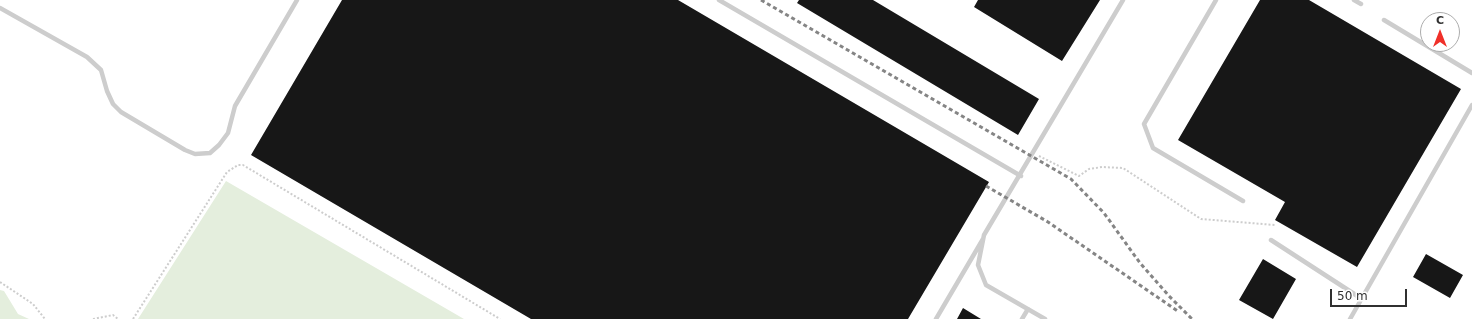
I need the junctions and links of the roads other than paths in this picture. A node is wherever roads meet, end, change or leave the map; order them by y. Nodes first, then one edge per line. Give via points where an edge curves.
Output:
1 (297, 0) edge
2 (719, 0) edge
3 (1123, 0) edge
4 (1216, 0) edge
5 (1354, 0) edge
6 (1361, 4) dead end
7 (0, 8) edge
8 (1384, 20) dead end
9 (1472, 73) edge
10 (1472, 106) edge
11 (1021, 176) junction
12 (1243, 201) dead end
13 (984, 235) junction
14 (1271, 240) dead end
15 (1362, 299) junction
16 (1028, 309) junction
17 (936, 319) edge
18 (1022, 319) edge
19 (1045, 319) edge
20 (1350, 319) edge

1 - 7 lane via 235,106 228,133 210,153 195,154 121,112 113,104 101,70 87,57
2 - 11 lane
3 - 11 lane
4 - 12 lane via 1144,124 1153,148
5 - 6 lane
8 - 9 lane
10 - 15 lane
11 - 13 lane
13 - 16 lane via 978,265 986,285
13 - 17 lane
14 - 15 lane
15 - 20 lane
16 - 18 lane
16 - 19 lane

